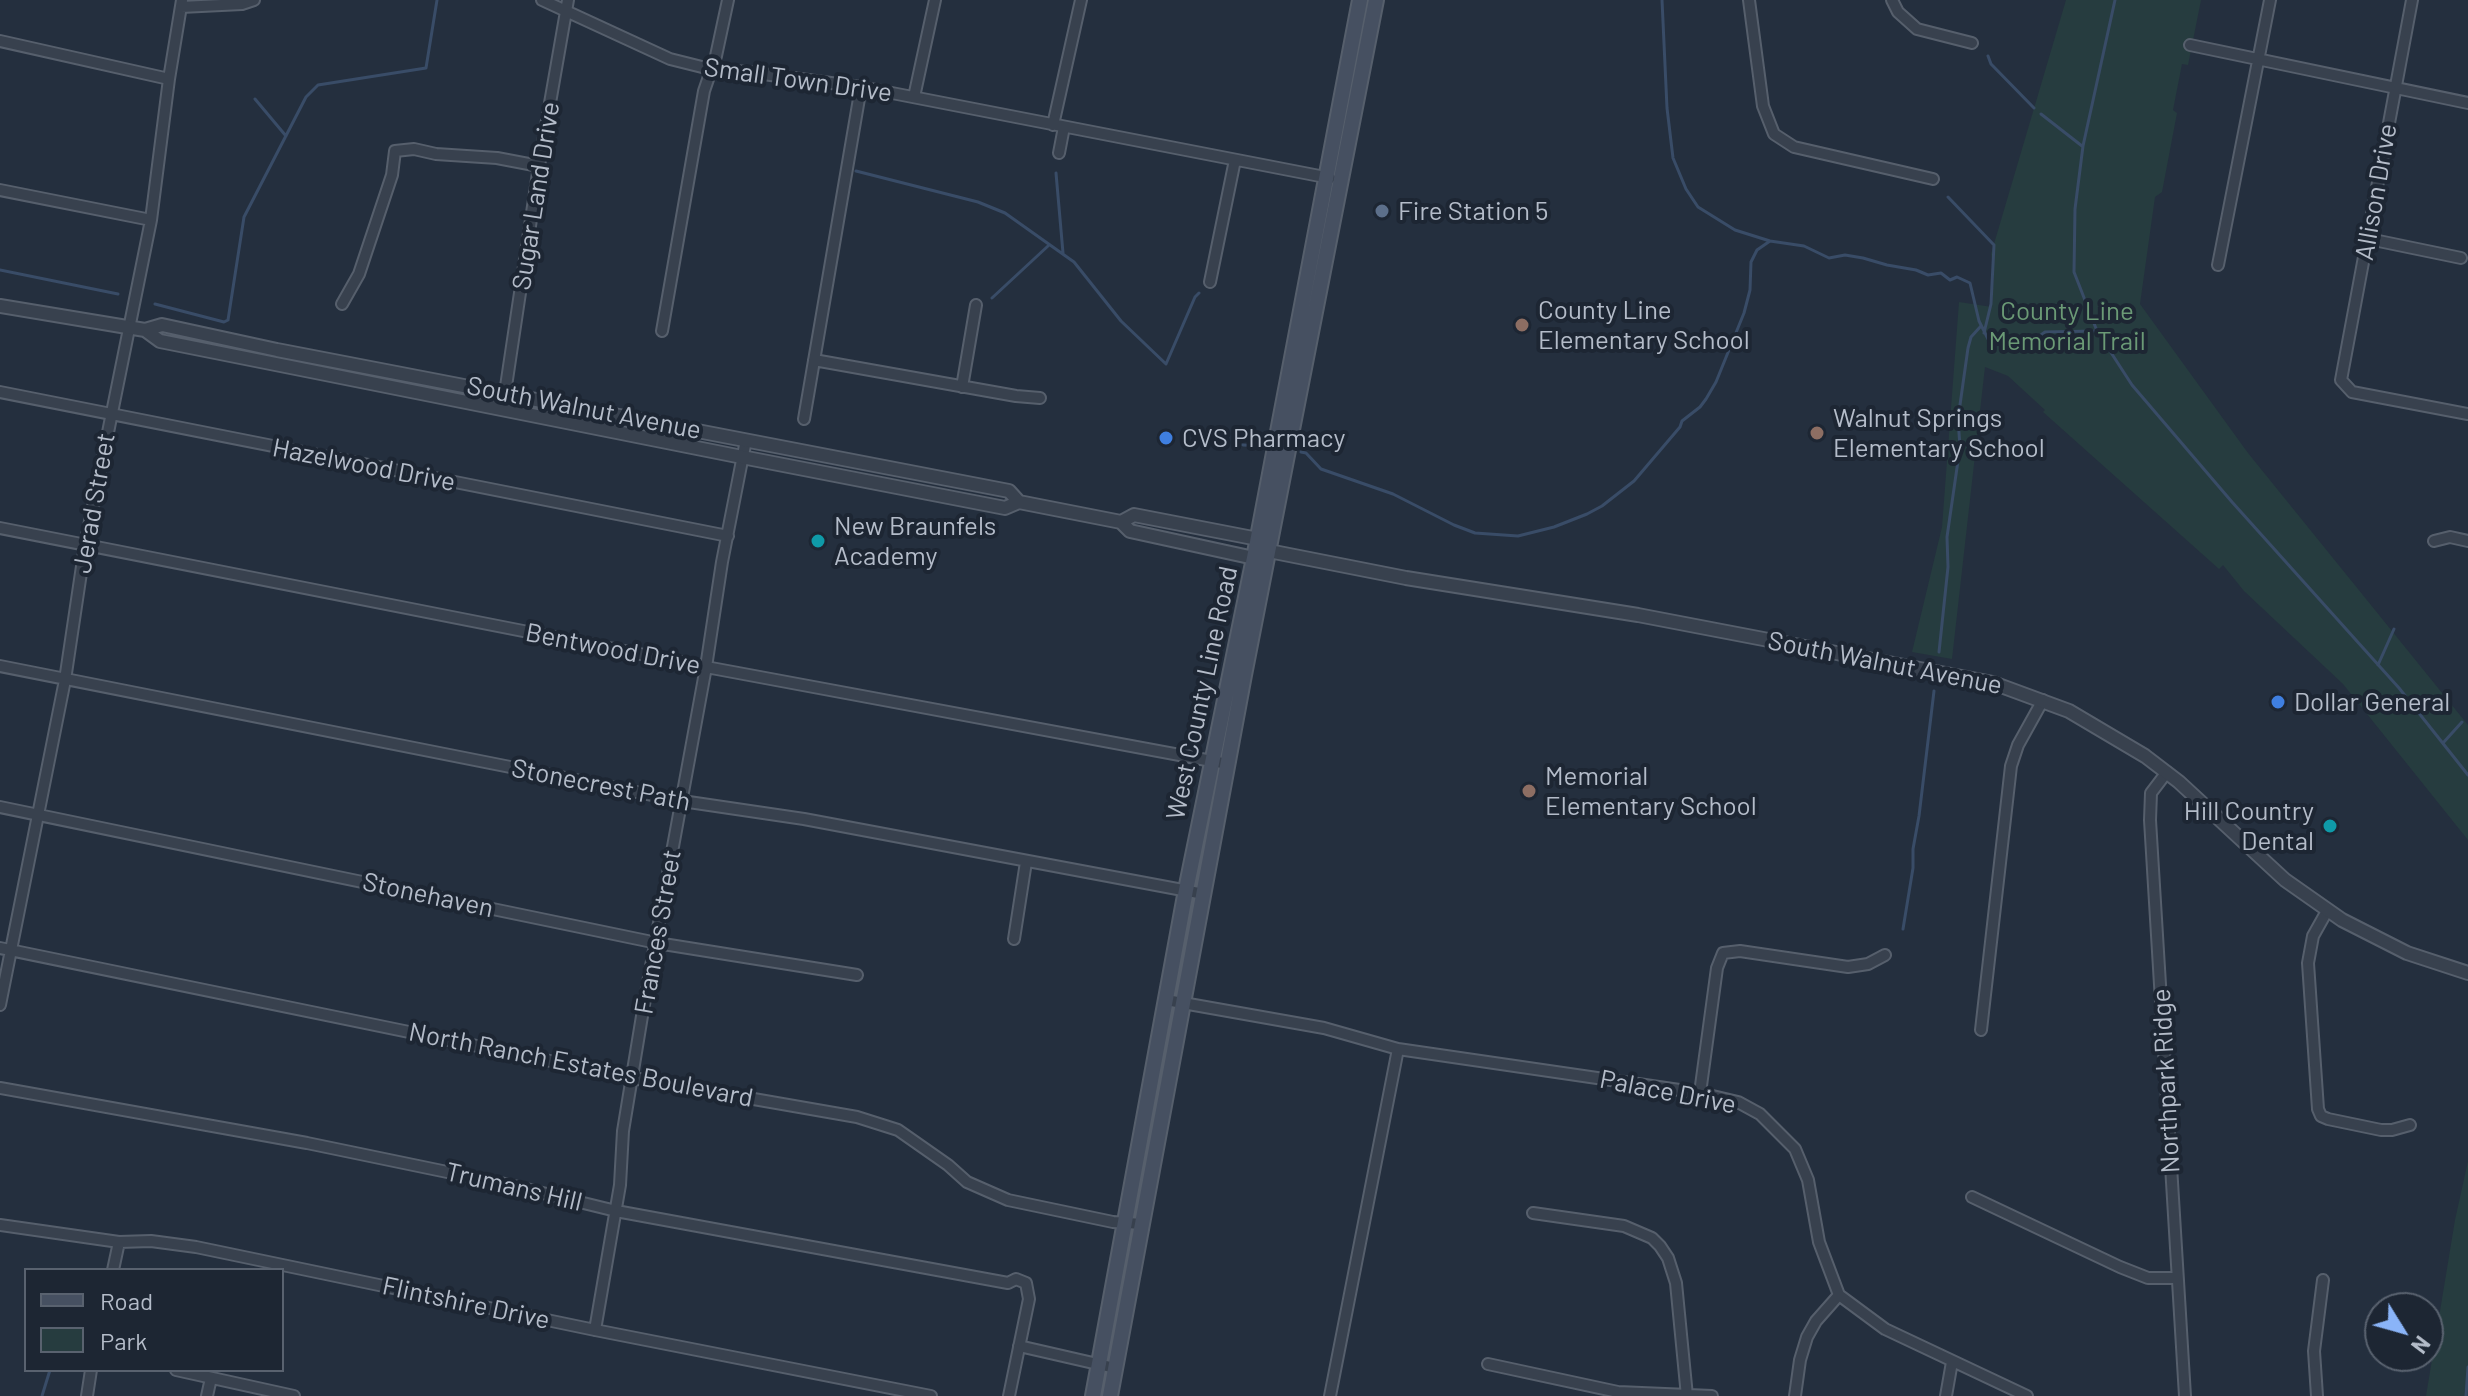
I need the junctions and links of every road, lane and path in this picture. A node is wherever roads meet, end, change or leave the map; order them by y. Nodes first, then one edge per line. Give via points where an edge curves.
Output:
1 (254, 0) edge
2 (542, 0) edge
3 (728, 0) edge
4 (935, 0) edge
5 (1081, 0) edge
6 (1360, 0) edge
7 (1376, 0) edge
8 (1749, 0) edge
9 (1892, 0) edge
10 (2270, 0) edge
11 (2412, 0) edge
12 (182, 3) edge
13 (567, 6) edge
14 (0, 41) edge
15 (1972, 43) dead end
16 (2190, 45) dead end
17 (2258, 59) junction
18 (712, 70) junction
19 (169, 79) junction
20 (861, 87) junction
21 (2394, 87) junction
22 (914, 97) junction
23 (2468, 103) edge
24 (1059, 126) junction
25 (1059, 153) dead end
26 (1235, 160) junction
27 (539, 166) junction
28 (1332, 179) junction
29 (1933, 179) dead end
30 (0, 190) edge
31 (151, 220) junction
32 (2369, 239) junction
33 (2461, 258) dead end
34 (2218, 265) dead end
35 (1210, 282) dead end
36 (342, 304) dead end
37 (976, 305) dead end
38 (0, 306) edge
39 (130, 328) junction
40 (145, 330) junction
41 (662, 331) dead end
42 (814, 360) junction
43 (962, 387) junction
44 (0, 392) edge
45 (505, 393) junction
46 (1040, 398) dead end
47 (2468, 414) edge
48 (110, 415) junction
49 (804, 419) dead end
50 (746, 440) junction
51 (742, 457) junction
52 (1019, 502) junction
53 (1121, 522) junction
54 (0, 528) edge
55 (728, 536) junction
56 (1258, 539) junction
57 (2434, 541) dead end
58 (2468, 541) edge
59 (85, 546) junction
60 (1269, 551) junction
61 (1254, 558) junction
62 (0, 666) edge
63 (706, 667) junction
64 (65, 680) junction
65 (2043, 700) junction
66 (1212, 761) junction
67 (1228, 764) junction
68 (2167, 772) junction
69 (682, 801) junction
70 (0, 807) edge
71 (37, 815) junction
72 (1026, 862) junction
73 (1186, 890) junction
74 (1204, 894) junction
75 (2327, 911) junction
76 (1014, 939) dead end
77 (657, 943) junction
78 (5, 949) edge
79 (1885, 955) dead end
80 (2468, 973) edge
81 (857, 975) dead end
82 (1166, 1000) junction
83 (1183, 1004) junction
84 (0, 1005) edge
85 (1981, 1030) dead end
86 (1398, 1049) junction
87 (633, 1078) junction
88 (0, 1088) edge
89 (1700, 1093) junction
90 (2410, 1125) dead end
91 (1972, 1197) dead end
92 (616, 1211) junction
93 (1533, 1213) dead end
94 (1125, 1223) junction
95 (1142, 1224) junction
96 (0, 1225) edge
97 (119, 1242) junction
98 (113, 1268) edge
99 (2177, 1278) junction
100 (2323, 1280) dead end
101 (1839, 1295) junction
102 (595, 1330) junction
103 (1019, 1346) junction
104 (1952, 1362) junction
105 (1488, 1364) dead end
106 (1099, 1365) junction
107 (1115, 1368) junction
108 (91, 1372) edge
109 (185, 1372) edge
110 (211, 1378) junction
111 (87, 1396) edge
112 (207, 1396) edge
113 (294, 1396) edge
114 (931, 1396) edge
115 (1009, 1396) edge
116 (1093, 1396) edge
117 (1110, 1396) edge
118 (1330, 1396) edge
119 (1687, 1396) edge
120 (1712, 1396) edge
121 (1795, 1396) edge
122 (1946, 1396) edge
123 (2027, 1396) edge
124 (2185, 1396) edge
125 (2317, 1396) edge

1 - 12 street
2 - 13 street, Small Town Drive
3 - 18 street
4 - 22 street
5 - 24 street
6 - 28 main road, West County Line Road
7 - 28 main road, West County Line Road
8 - 29 street via 1763,106 1774,134 1805,151
9 - 15 street via 1917,29
10 - 17 street
11 - 21 street, Allison Drive
12 - 19 street, Jerad Street
13 - 18 street, Small Town Drive via 670,59
13 - 27 street, Sugar Land Drive
14 - 19 street
16 - 17 street
17 - 21 street
17 - 34 street
18 - 20 street, Small Town Drive
18 - 41 street
19 - 31 street, Jerad Street
20 - 22 street, Small Town Drive
20 - 42 street
21 - 23 street
21 - 32 street, Allison Drive
22 - 24 street, Small Town Drive
24 - 25 street
24 - 26 street, Small Town Drive
26 - 28 street, Small Town Drive
26 - 35 street
27 - 36 street via 395,151 359,274
27 - 45 street, Sugar Land Drive
28 - 56 main road, West County Line Road
28 - 60 main road, West County Line Road
30 - 31 street
31 - 39 street, Jerad Street
32 - 33 street
32 - 47 street, Allison Drive via 2341,368 2343,384 2356,393
37 - 43 street
38 - 39 street, South Walnut Avenue
39 - 40 street, South Walnut Avenue
39 - 48 street, Jerad Street
40 - 45 street, South Walnut Avenue via 162,325
40 - 51 street, South Walnut Avenue via 160,341
42 - 43 street
42 - 49 street
43 - 46 street
44 - 48 street, Hazelwood Drive
45 - 50 street, South Walnut Avenue
48 - 55 street, Hazelwood Drive
48 - 59 street, Jerad Street
50 - 51 street, Frances Street
50 - 52 street, South Walnut Avenue via 1009,491
51 - 52 street, South Walnut Avenue via 1005,508
51 - 55 street, Frances Street
52 - 53 street, South Walnut Avenue
53 - 56 street, South Walnut Avenue via 1134,515
53 - 61 street, South Walnut Avenue via 1130,531
54 - 59 street, Bentwood Drive
55 - 63 street, Frances Street
56 - 60 street
56 - 61 main road, West County Line Road
57 - 58 street
59 - 63 street, Bentwood Drive
59 - 64 street, Jerad Street
60 - 61 street
60 - 65 street, South Walnut Avenue via 1981,679
60 - 67 main road, West County Line Road
61 - 66 main road, West County Line Road
62 - 64 street, Stonecrest Path
63 - 66 street, Bentwood Drive
63 - 69 street, Frances Street
64 - 69 street, Stonecrest Path
64 - 71 street, Jerad Street
65 - 68 street, South Walnut Avenue via 2095,724
65 - 85 street via 2011,766
66 - 67 street, Bentwood Drive
66 - 73 main road, West County Line Road
67 - 74 main road, West County Line Road
68 - 75 street, South Walnut Avenue via 2278,874
68 - 99 street, Northpark Ridge via 2151,793 2150,820
69 - 72 street, Stonecrest Path
69 - 77 street, Frances Street
70 - 71 street, Stonehaven
71 - 77 street, Stonehaven
71 - 78 street, Jerad Street
72 - 73 street, Stonecrest Path
72 - 76 street
73 - 74 street, Stonecrest Path
73 - 82 main road, West County Line Road
74 - 83 main road, West County Line Road
75 - 80 street, South Walnut Avenue via 2386,944
75 - 90 street via 2313,936 2308,963 2318,1109 2328,1119 2381,1130
77 - 81 street, Stonehaven
77 - 87 street, Frances Street
78 - 84 street, Jerad Street
78 - 87 street, North Ranch Estates Boulevard
79 - 89 street via 1848,967 1723,953
82 - 83 street, Palace Drive
82 - 94 main road, West County Line Road
83 - 86 street, Palace Drive via 1324,1028
83 - 95 main road, West County Line Road
86 - 89 street, Palace Drive
86 - 118 street
87 - 92 street, Frances Street
87 - 94 street, North Ranch Estates Boulevard via 872,1121 910,1137 967,1182 1008,1200
88 - 92 street, Trumans Hill via 336,1149
89 - 101 street, Palace Drive via 1738,1102 1760,1114 1795,1149
91 - 99 street via 2120,1267 2148,1278
92 - 102 street, Frances Street
92 - 103 street, Trumans Hill via 1008,1283 1016,1279 1026,1283 1029,1299
93 - 119 street via 1624,1226 1660,1246 1676,1283
94 - 95 street, North Ranch Estates Boulevard
94 - 106 main road, West County Line Road
95 - 107 main road, West County Line Road
96 - 97 street, Flintshire Drive
97 - 98 street
97 - 102 street, Flintshire Drive via 196,1247
99 - 124 street, Northpark Ridge
100 - 125 street via 2314,1351
101 - 104 street via 1885,1329
101 - 121 street via 1807,1337
102 - 114 street, Flintshire Drive
103 - 106 street
103 - 115 street
104 - 122 street
104 - 123 street
105 - 119 street via 1618,1392
106 - 107 street
106 - 116 main road, West County Line Road
107 - 117 main road, West County Line Road
108 - 111 street
109 - 110 street
110 - 112 street
110 - 113 street
119 - 120 street

